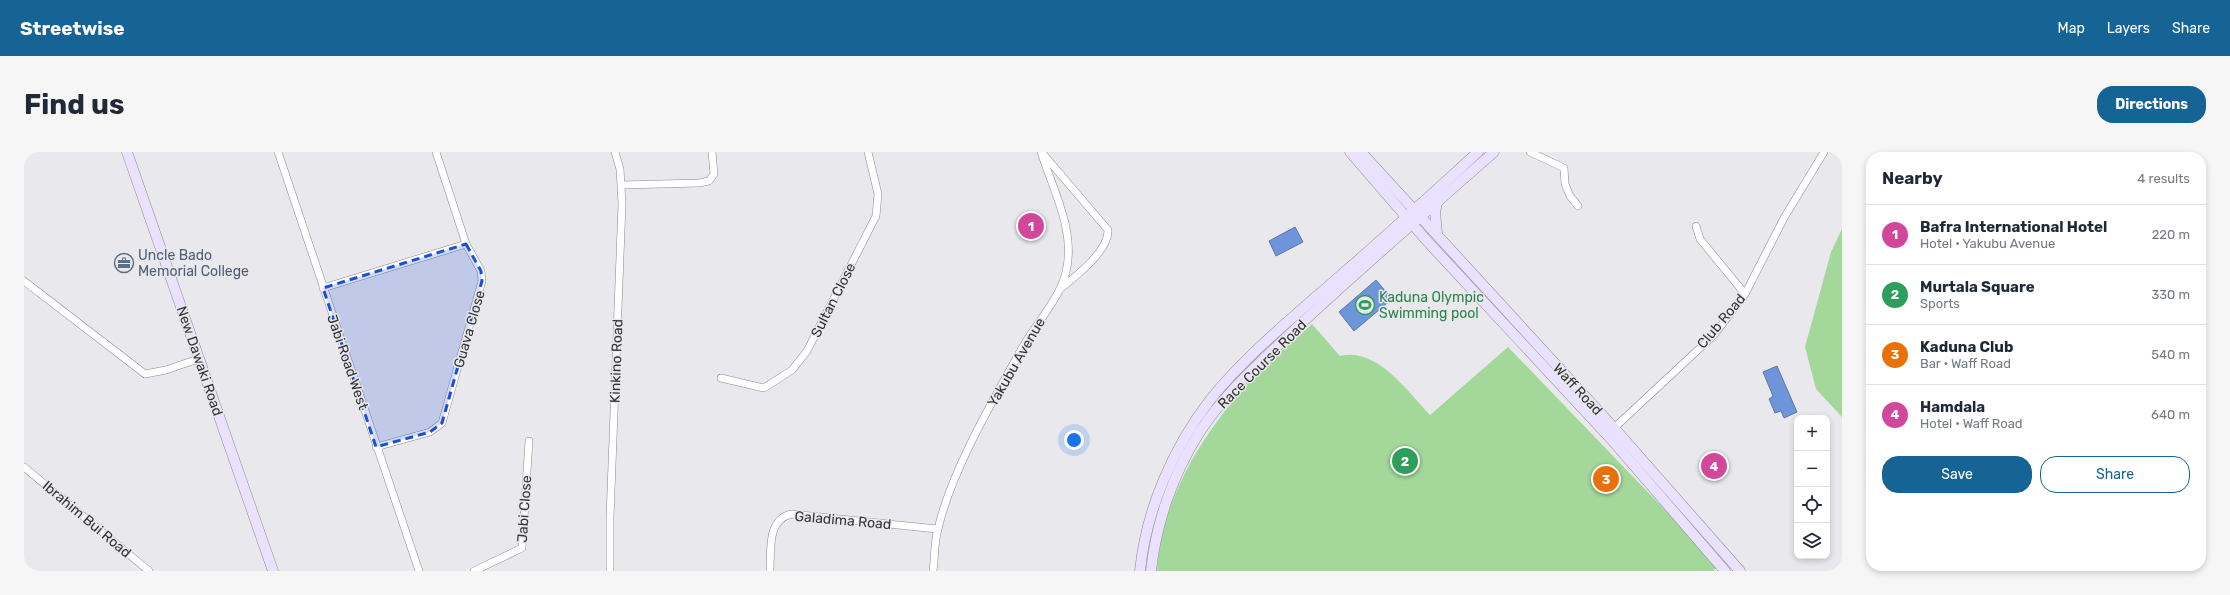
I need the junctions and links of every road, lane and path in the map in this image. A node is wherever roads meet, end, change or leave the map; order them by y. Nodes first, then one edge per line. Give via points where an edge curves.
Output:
1 (128, 152) edge
2 (278, 152) edge
3 (436, 152) edge
4 (616, 152) edge
5 (712, 152) edge
6 (868, 152) edge
7 (1041, 152) edge
8 (1350, 152) edge
9 (1361, 152) edge
10 (1478, 152) edge
11 (1494, 152) edge
12 (1530, 152) edge
13 (1824, 152) edge
14 (622, 185) junction
15 (1395, 196) junction
16 (1434, 199) junction
17 (1578, 206) dead end
18 (1411, 216) junction
19 (1421, 217) junction
20 (1696, 226) dead end
21 (1437, 233) junction
22 (1393, 235) junction
23 (1427, 241) junction
24 (466, 244) junction
25 (24, 281) edge
26 (323, 288) junction
27 (1060, 289) junction
28 (1745, 294) junction
29 (198, 358) junction
30 (721, 378) dead end
31 (1614, 428) junction
32 (529, 440) dead end
33 (376, 447) junction
34 (24, 467) edge
35 (937, 529) junction
36 (149, 571) edge
37 (273, 571) edge
38 (420, 571) edge
39 (474, 571) edge
40 (610, 571) edge
41 (770, 571) edge
42 (933, 571) edge
43 (1140, 571) edge
44 (1151, 571) edge
45 (1725, 571) edge
46 (1740, 571) edge

1 - 29 street, New Dawaki Road
2 - 26 street, Jabi Road West
3 - 24 street, Guava Close
4 - 14 street, Kinkino Road
5 - 14 street via 714,174 709,181
6 - 30 street, Sultan Close via 878,194 876,216 807,351 792,370 761,388
7 - 27 street, Yakubu Avenue via 1065,220 1069,247 1066,272
7 - 27 street via 1108,230 1108,237 1102,248
8 - 15 street
9 - 15 street
10 - 16 street
11 - 16 street
12 - 17 street via 1564,168 1565,184
13 - 28 street, Club Road via 1784,218
14 - 40 street, Kinkino Road
15 - 16 street
15 - 18 street
15 - 22 street
16 - 18 street, Race Course Road
16 - 19 street
16 - 21 street
18 - 19 street, Waff Road
18 - 22 street, Race Course Road
18 - 23 street, Waff Road
19 - 21 street, Waff Road
20 - 28 street via 1700,238
21 - 31 street, Waff Road
22 - 23 street via 1416,236
22 - 43 street, Race Course Road via 1268,341 1210,400 1174,458 1161,487 1149,522
22 - 44 street, Race Course Road via 1240,382 1216,409 1199,433 1171,489 1160,522
23 - 45 street, Waff Road via 1611,439
24 - 26 street
24 - 33 street, Guava Close via 481,272 482,281 442,422 430,432
25 - 29 street via 145,374 166,370
26 - 33 street, Jabi Road West
27 - 35 street, Yakubu Avenue via 1021,349 967,452 950,490
28 - 31 street, Club Road via 1714,335
29 - 37 street, New Dawaki Road
31 - 46 street, Waff Road
32 - 39 street, Jabi Close via 522,548
33 - 38 street, Jabi Road West
34 - 36 street, Ibrahim Bui Road
35 - 41 street, Galadima Road via 791,514 777,521 773,531
35 - 42 street, Yakubu Avenue

